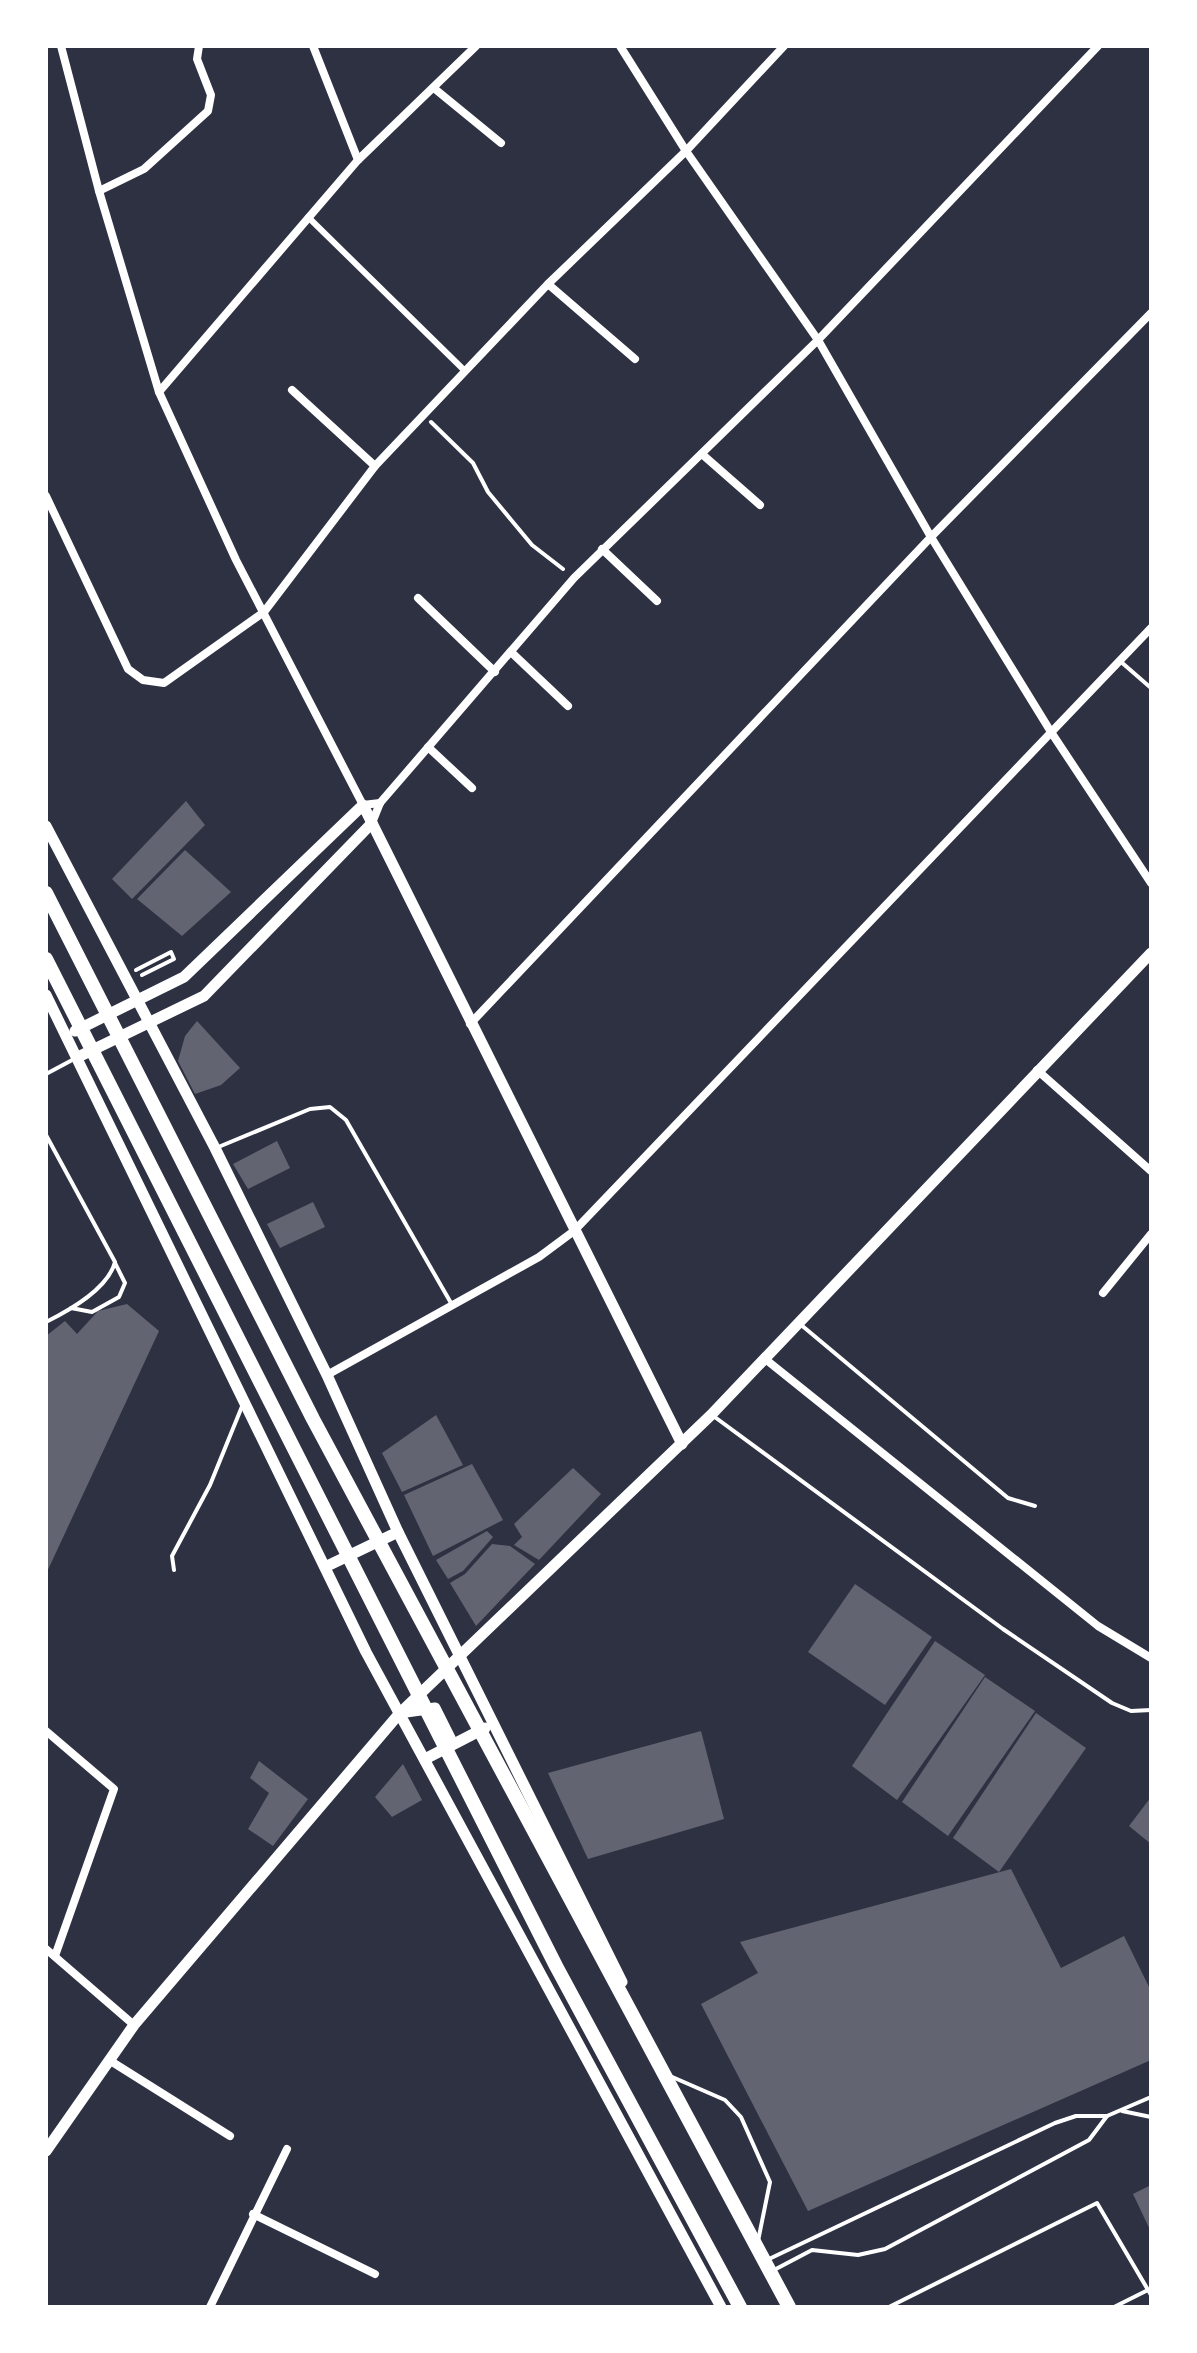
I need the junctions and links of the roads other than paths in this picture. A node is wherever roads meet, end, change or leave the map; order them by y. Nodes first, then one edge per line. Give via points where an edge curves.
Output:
1 (61, 46) edge
2 (199, 46) edge
3 (313, 46) edge
4 (476, 46) edge
5 (620, 46) edge
6 (784, 46) edge
7 (1098, 46) edge
8 (435, 89) junction
9 (501, 143) dead end
10 (686, 151) junction
11 (358, 160) junction
12 (99, 191) junction
13 (308, 217) junction
14 (548, 284) junction
15 (1151, 313) edge
16 (818, 340) junction
17 (635, 359) dead end
18 (465, 371) junction
19 (292, 390) dead end
20 (159, 392) junction
21 (703, 455) junction
22 (375, 466) junction
23 (46, 496) edge
24 (760, 505) dead end
25 (49, 512) edge
26 (931, 537) junction
27 (602, 549) junction
28 (418, 598) dead end
29 (657, 601) dead end
30 (264, 612) junction
31 (1151, 628) edge
32 (511, 652) junction
33 (1120, 661) junction
34 (495, 672) junction
35 (1151, 688) edge
36 (568, 706) dead end
37 (1051, 732) junction
38 (428, 747) junction
39 (472, 788) dead end
40 (380, 803) junction
41 (363, 805) junction
42 (372, 823) junction
43 (46, 826) edge
44 (51, 846) edge
45 (1151, 883) edge
46 (46, 893) edge
47 (1151, 953) edge
48 (46, 959) edge
49 (46, 995) edge
50 (141, 1001) junction
51 (151, 1022) junction
52 (470, 1024) junction
53 (67, 1035) junction
54 (78, 1057) junction
55 (1037, 1070) junction
56 (46, 1074) edge
57 (46, 1135) edge
58 (215, 1148) junction
59 (1151, 1171) edge
60 (574, 1231) junction
61 (1151, 1234) edge
62 (115, 1262) junction
63 (1103, 1293) dead end
64 (451, 1303) junction
65 (71, 1308) junction
66 (46, 1322) edge
67 (798, 1322) junction
68 (764, 1358) junction
69 (327, 1375) junction
70 (244, 1402) junction
71 (711, 1415) junction
72 (682, 1444) junction
73 (1035, 1506) dead end
74 (398, 1532) junction
75 (325, 1567) junction
76 (174, 1570) dead end
77 (459, 1653) junction
78 (1151, 1658) edge
79 (1151, 1710) edge
80 (399, 1714) junction
81 (493, 1724) junction
82 (46, 1731) edge
83 (453, 1744) junction
84 (425, 1759) junction
85 (46, 1949) edge
86 (55, 1956) junction
87 (134, 2025) junction
88 (109, 2060) junction
89 (670, 2076) junction
90 (1151, 2097) edge
91 (1120, 2110) junction
92 (1107, 2116) junction
93 (1151, 2117) edge
94 (230, 2136) dead end
95 (287, 2149) dead end
96 (46, 2151) edge
97 (253, 2214) junction
98 (758, 2243) junction
99 (766, 2260) junction
100 (772, 2272) junction
101 (375, 2274) dead end
102 (1150, 2292) edge
103 (210, 2307) edge
104 (721, 2307) edge
105 (740, 2307) edge
106 (790, 2307) edge
107 (889, 2307) edge
108 (1114, 2307) edge

1 - 12 street
2 - 12 street via 197,59 211,95 208,111 144,169
3 - 11 street
4 - 8 street
5 - 10 street
6 - 10 street
7 - 16 street
8 - 9 street
8 - 11 street
10 - 14 street
10 - 16 street
11 - 13 street
12 - 20 street
13 - 18 street
13 - 20 street
14 - 17 street
14 - 18 street
15 - 26 street
16 - 21 street
16 - 26 street
18 - 22 street
19 - 22 street
20 - 30 street
21 - 24 street
21 - 27 street
22 - 30 street
23 - 25 street
25 - 30 street via 128,669 143,680 164,683
26 - 37 street
26 - 52 street
27 - 29 street
27 - 32 street
28 - 34 street
30 - 41 street
31 - 33 street
32 - 34 street
32 - 36 street
33 - 35 lane
33 - 37 street
34 - 38 street
37 - 45 street
37 - 60 street
38 - 39 street
38 - 40 street
40 - 41 street
40 - 42 street
41 - 42 street
41 - 50 street via 184,977
42 - 51 street via 204,996
42 - 52 street
43 - 44 street
44 - 50 street
46 - 106 main road via 313,1419
47 - 55 street
48 - 105 main road via 556,1966
49 - 53 street
50 - 51 street
50 - 53 street
51 - 54 street
51 - 58 street
52 - 60 street
53 - 54 street
54 - 56 lane
54 - 70 street
55 - 59 street
55 - 67 street
57 - 62 lane
58 - 64 lane via 310,1109 330,1107 346,1120
58 - 69 street
60 - 64 street via 539,1257
60 - 72 street
61 - 63 street
62 - 65 lane via 112,1275
62 - 65 lane via 125,1283 119,1297 92,1312
64 - 69 street
65 - 66 lane
67 - 68 street
67 - 73 lane via 1008,1498
68 - 71 street
68 - 78 street via 1098,1626
69 - 74 street
70 - 75 street
70 - 76 lane via 210,1485 172,1556
71 - 72 street
71 - 79 lane via 1112,1703 1131,1711
72 - 77 street
74 - 75 street
74 - 77 street
75 - 80 street
77 - 80 street
77 - 81 street
80 - 83 street via 435,1708
80 - 84 street
80 - 87 street
81 - 83 street
81 - 89 street
82 - 86 street via 114,1789
83 - 84 street
84 - 104 street
85 - 86 street
86 - 87 street
87 - 88 street
88 - 94 street
88 - 96 street
89 - 98 street
89 - 98 lane via 725,2100 741,2117 770,2182
90 - 91 lane
91 - 92 lane
91 - 93 lane
92 - 99 lane via 1076,2116 1055,2123
92 - 100 lane via 1089,2140 885,2249 858,2255 812,2250
95 - 97 street
97 - 101 street
97 - 103 street
98 - 99 street
99 - 100 street
100 - 106 street
102 - 107 lane via 1097,2203
102 - 108 lane

